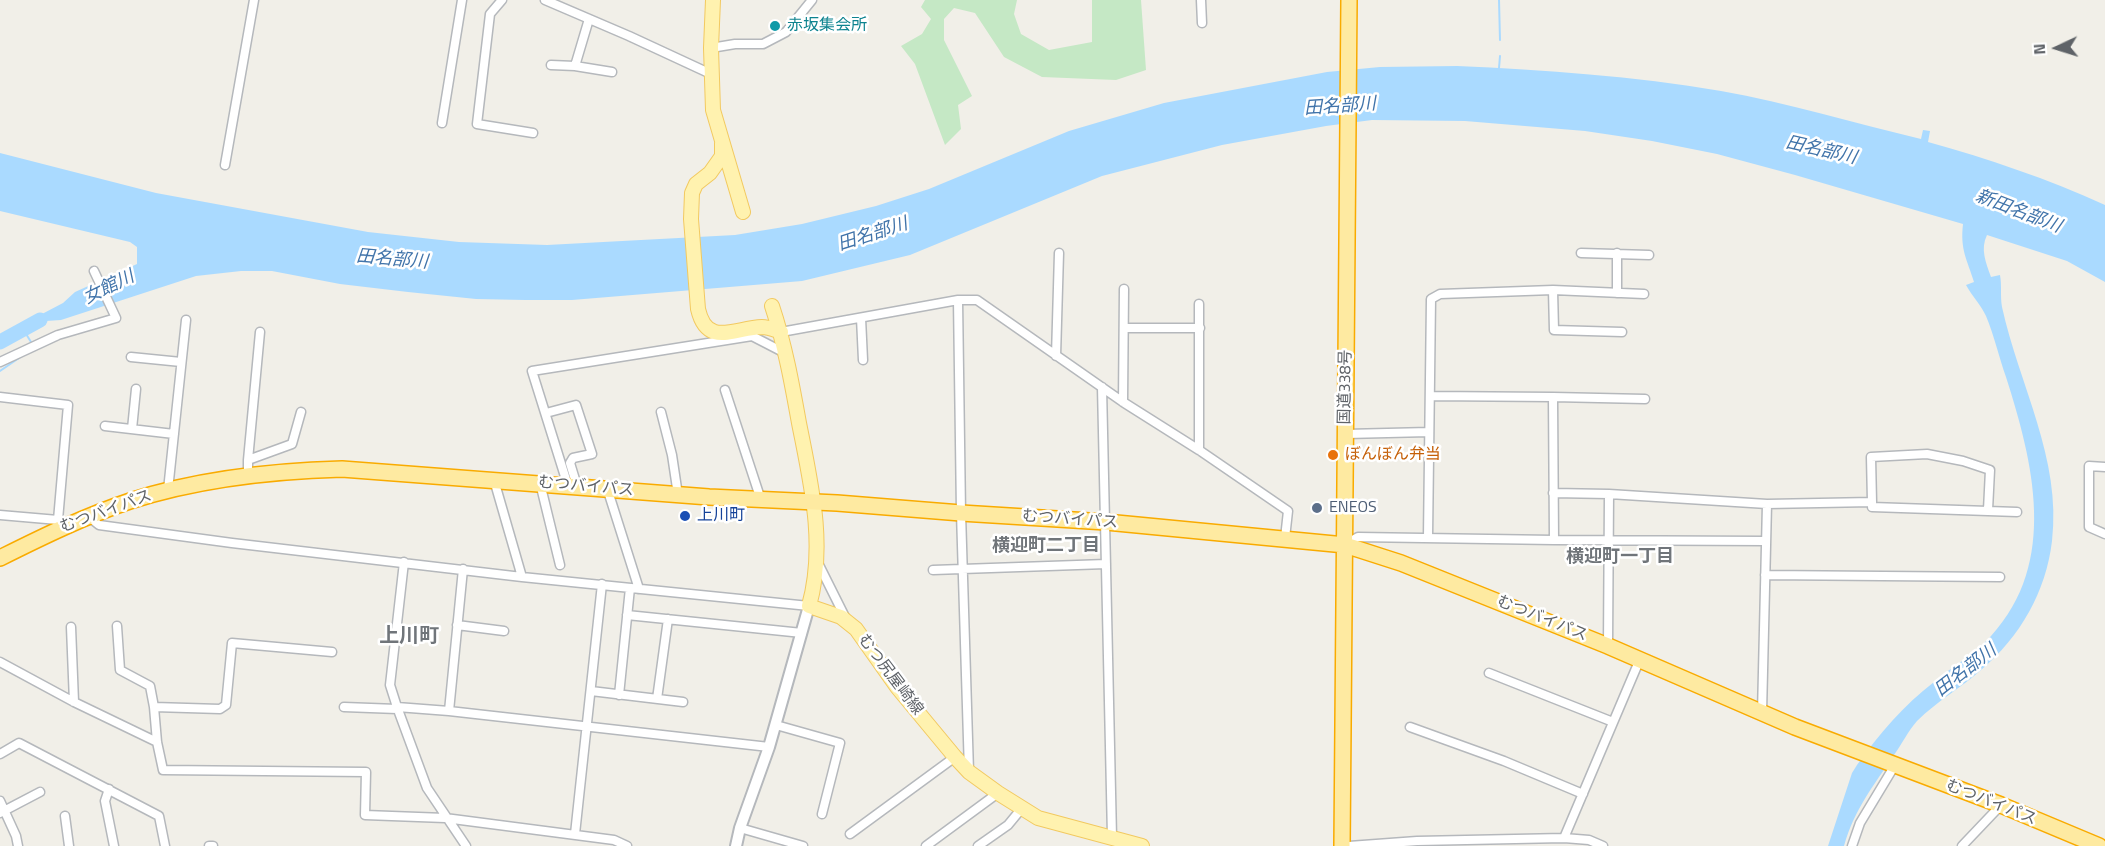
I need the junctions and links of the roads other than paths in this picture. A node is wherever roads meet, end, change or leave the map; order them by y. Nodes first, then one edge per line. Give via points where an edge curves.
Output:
1 (254, 0) edge
2 (462, 0) edge
3 (502, 0) edge
4 (545, 0) edge
5 (713, 0) edge
6 (812, 0) edge
7 (1201, 0) edge
8 (1349, 0) edge
9 (589, 19) junction
10 (1202, 23) dead end
11 (711, 48) junction
12 (551, 65) dead end
13 (575, 66) junction
14 (612, 72) dead end
15 (711, 74) junction
16 (442, 123) dead end
17 (533, 133) dead end
18 (722, 142) junction
19 (225, 165) dead end
20 (743, 212) dead end
21 (1059, 253) dead end
22 (1581, 253) dead end
23 (1617, 253) junction
24 (1649, 255) dead end
25 (94, 272) dead end
26 (1125, 289) dead end
27 (1553, 290) junction
28 (1617, 293) junction
29 (1644, 294) dead end
30 (958, 300) junction
31 (1199, 304) dead end
32 (772, 306) dead end
33 (861, 318) junction
34 (186, 320) dead end
35 (1124, 328) junction
36 (1200, 328) junction
37 (781, 332) junction
38 (1622, 332) dead end
39 (260, 333) dead end
40 (786, 354) junction
41 (1056, 356) junction
42 (131, 357) dead end
43 (863, 360) dead end
44 (0, 362) edge
45 (181, 362) junction
46 (1102, 387) junction
47 (136, 389) dead end
48 (725, 390) dead end
49 (1430, 396) junction
50 (1554, 396) junction
51 (0, 397) edge
52 (1645, 399) dead end
53 (1123, 402) junction
54 (301, 412) dead end
55 (661, 412) dead end
56 (546, 413) junction
57 (105, 426) dead end
58 (132, 429) junction
59 (1429, 432) junction
60 (174, 434) junction
61 (1346, 434) junction
62 (1199, 450) junction
63 (2105, 467) edge
64 (248, 468) junction
65 (494, 480) junction
66 (540, 483) junction
67 (573, 486) junction
68 (607, 488) junction
69 (168, 490) junction
70 (1553, 493) junction
71 (1609, 494) junction
72 (678, 495) junction
73 (761, 501) junction
74 (1872, 502) junction
75 (815, 503) junction
76 (1767, 504) junction
77 (1988, 510) junction
78 (2017, 512) dead end
79 (961, 513) junction
80 (0, 514) edge
81 (88, 517) junction
82 (1106, 522) junction
83 (60, 524) junction
84 (2105, 534) edge
85 (1428, 537) junction
86 (1285, 538) junction
87 (1554, 540) junction
88 (1609, 541) junction
89 (1766, 541) junction
90 (1345, 545) junction
91 (0, 558) edge
92 (404, 562) junction
93 (818, 563) junction
94 (1106, 564) junction
95 (560, 565) dead end
96 (963, 568) junction
97 (463, 569) junction
98 (933, 570) dead end
99 (1765, 575) junction
100 (522, 576) junction
101 (2000, 578) dead end
102 (602, 584) junction
103 (635, 588) junction
104 (809, 606) junction
105 (627, 615) junction
106 (668, 619) junction
107 (848, 621) junction
108 (458, 625) junction
109 (117, 626) dead end
110 (71, 627) dead end
111 (504, 631) dead end
112 (802, 633) junction
113 (1608, 646) junction
114 (332, 652) dead end
115 (1640, 659) junction
116 (0, 662) edge
117 (1489, 673) dead end
118 (591, 691) junction
119 (618, 695) junction
120 (657, 699) junction
121 (74, 702) junction
122 (683, 702) dead end
123 (154, 707) junction
124 (344, 707) dead end
125 (397, 708) junction
126 (449, 711) junction
127 (1762, 713) junction
128 (1613, 722) junction
129 (776, 725) junction
130 (586, 727) junction
131 (1410, 727) dead end
132 (157, 742) junction
133 (769, 747) junction
134 (0, 754) edge
135 (955, 756) junction
136 (1893, 764) junction
137 (969, 772) junction
138 (109, 789) junction
139 (40, 792) dead end
140 (998, 793) junction
141 (1583, 794) junction
142 (0, 801) edge
143 (2001, 806) junction
144 (1022, 808) junction
145 (3, 812) edge
146 (822, 814) dead end
147 (65, 816) dead end
148 (445, 818) junction
149 (740, 828) junction
150 (575, 834) junction
151 (850, 834) dead end
152 (1564, 838) junction
153 (1118, 841) edge
154 (1418, 843) edge
155 (18, 846) edge
156 (69, 846) edge
157 (114, 846) edge
158 (165, 846) edge
159 (466, 846) edge
160 (627, 846) edge
161 (736, 846) edge
162 (803, 846) edge
163 (926, 846) edge
164 (978, 846) edge
165 (1142, 846) edge
166 (1342, 846) edge
167 (1349, 846) edge
168 (1603, 846) edge
169 (1852, 846) edge
170 (1962, 846) edge
171 (2099, 846) edge

1 - 19 street
2 - 16 street
3 - 17 street via 490,15 477,124
4 - 9 street
5 - 11 main road
6 - 11 street via 786,32 763,44
7 - 10 street
8 - 61 highway, 国道338号
9 - 13 street
9 - 15 street
11 - 15 main road
12 - 13 street
13 - 14 street
15 - 18 main road via 713,110
18 - 20 main road
18 - 37 main road via 722,156 692,193 700,321 715,333 764,327
21 - 41 street
22 - 23 street
23 - 24 street
23 - 28 street
25 - 44 street via 116,318 58,336
26 - 35 street
27 - 28 street
27 - 38 street via 1554,330
27 - 49 street via 1440,294 1431,299
28 - 29 street
30 - 33 street
30 - 41 street via 977,300
30 - 79 street
31 - 36 street
32 - 37 main road
33 - 37 street
33 - 43 street
34 - 45 street
35 - 36 street
35 - 53 street
36 - 62 street
37 - 40 main road
39 - 64 street
40 - 56 street via 752,336 532,371
40 - 75 main road
41 - 46 street
42 - 45 street
45 - 60 street
46 - 53 street
46 - 82 street
47 - 58 street
48 - 73 street
49 - 50 street
49 - 59 street
50 - 52 street
50 - 70 street
51 - 83 street via 68,405
53 - 62 street
54 - 64 street via 292,444
55 - 72 street
56 - 67 street
56 - 67 street via 576,405 592,454 573,458 570,463
57 - 58 street
58 - 60 street
59 - 61 street
59 - 85 street
60 - 69 street
61 - 90 highway, 国道338号
62 - 86 street via 1288,511
63 - 84 street via 2089,466 2089,527
64 - 65 highway, むつバイパス
64 - 69 highway, むつバイパス
65 - 66 highway, むつバイパス
65 - 100 street
66 - 67 highway, むつバイパス
66 - 95 street
67 - 68 highway, むつバイパス
68 - 72 highway, むつバイパス
68 - 103 street
69 - 81 highway, むつバイパス
70 - 71 street
70 - 87 street
71 - 76 street
71 - 88 street
72 - 73 highway, むつバイパス
73 - 75 highway, むつバイパス
74 - 76 street
74 - 77 street via 1872,507
74 - 77 street via 1871,457 1927,454 1990,470
75 - 79 highway, むつバイパス
75 - 93 main road
76 - 89 street
77 - 78 street
79 - 82 highway, むつバイパス
79 - 96 street
80 - 83 street
81 - 83 highway, むつバイパス
81 - 92 street via 99,525
82 - 86 highway, むつバイパス
82 - 94 street
83 - 91 highway, むつバイパス
85 - 87 street
85 - 90 street via 1358,537
86 - 90 highway, むつバイパス
87 - 88 street
88 - 89 street
88 - 113 street
89 - 99 street
90 - 113 highway, むつバイパス via 1401,563
90 - 166 highway, 国道338号
92 - 97 street
92 - 125 street via 390,685
93 - 104 main road
93 - 107 street
94 - 96 street
94 - 153 street
96 - 98 street
96 - 137 street
97 - 100 street
97 - 108 street
99 - 101 street
99 - 127 street
100 - 102 street
102 - 103 street
102 - 118 street
103 - 104 street
103 - 105 street
104 - 107 main road, むつ尻屋崎線
104 - 112 street
105 - 106 street
105 - 119 street
106 - 112 street
106 - 120 street
107 - 135 main road, むつ尻屋崎線
108 - 111 street
108 - 126 street
109 - 123 street via 120,670 150,686
110 - 121 street
112 - 129 street
113 - 115 highway, むつバイパス
114 - 123 street via 232,643 226,705 220,709
115 - 127 highway, むつバイパス
115 - 128 street
116 - 121 street
117 - 128 street
118 - 119 street
118 - 130 street
119 - 120 street
120 - 122 street
121 - 132 street
123 - 132 street
124 - 125 street
125 - 126 street
125 - 148 street via 427,788
126 - 130 street
127 - 136 highway, むつバイパス
128 - 141 street
129 - 133 street
129 - 146 street via 840,743
130 - 133 street
130 - 150 street
131 - 141 street
132 - 148 street via 163,770 366,772 365,815
133 - 149 street
134 - 138 street via 19,743
135 - 137 main road, むつ尻屋崎線
135 - 151 street
136 - 143 highway, むつバイパス
136 - 169 street via 1860,823
137 - 140 main road, むつ尻屋崎線
138 - 157 street via 105,801
138 - 158 street via 159,816
139 - 145 street
140 - 144 main road, むつ尻屋崎線
140 - 163 street
141 - 152 street
142 - 145 street
143 - 170 street
143 - 171 highway, むつバイパス
144 - 153 main road, むつ尻屋崎線 via 1038,818
144 - 164 street via 1000,831
145 - 155 street
147 - 156 street
148 - 150 street
148 - 159 street
149 - 161 street
149 - 162 street
150 - 160 street
152 - 154 street
152 - 168 street
153 - 165 main road, むつ尻屋崎線
154 - 167 street

